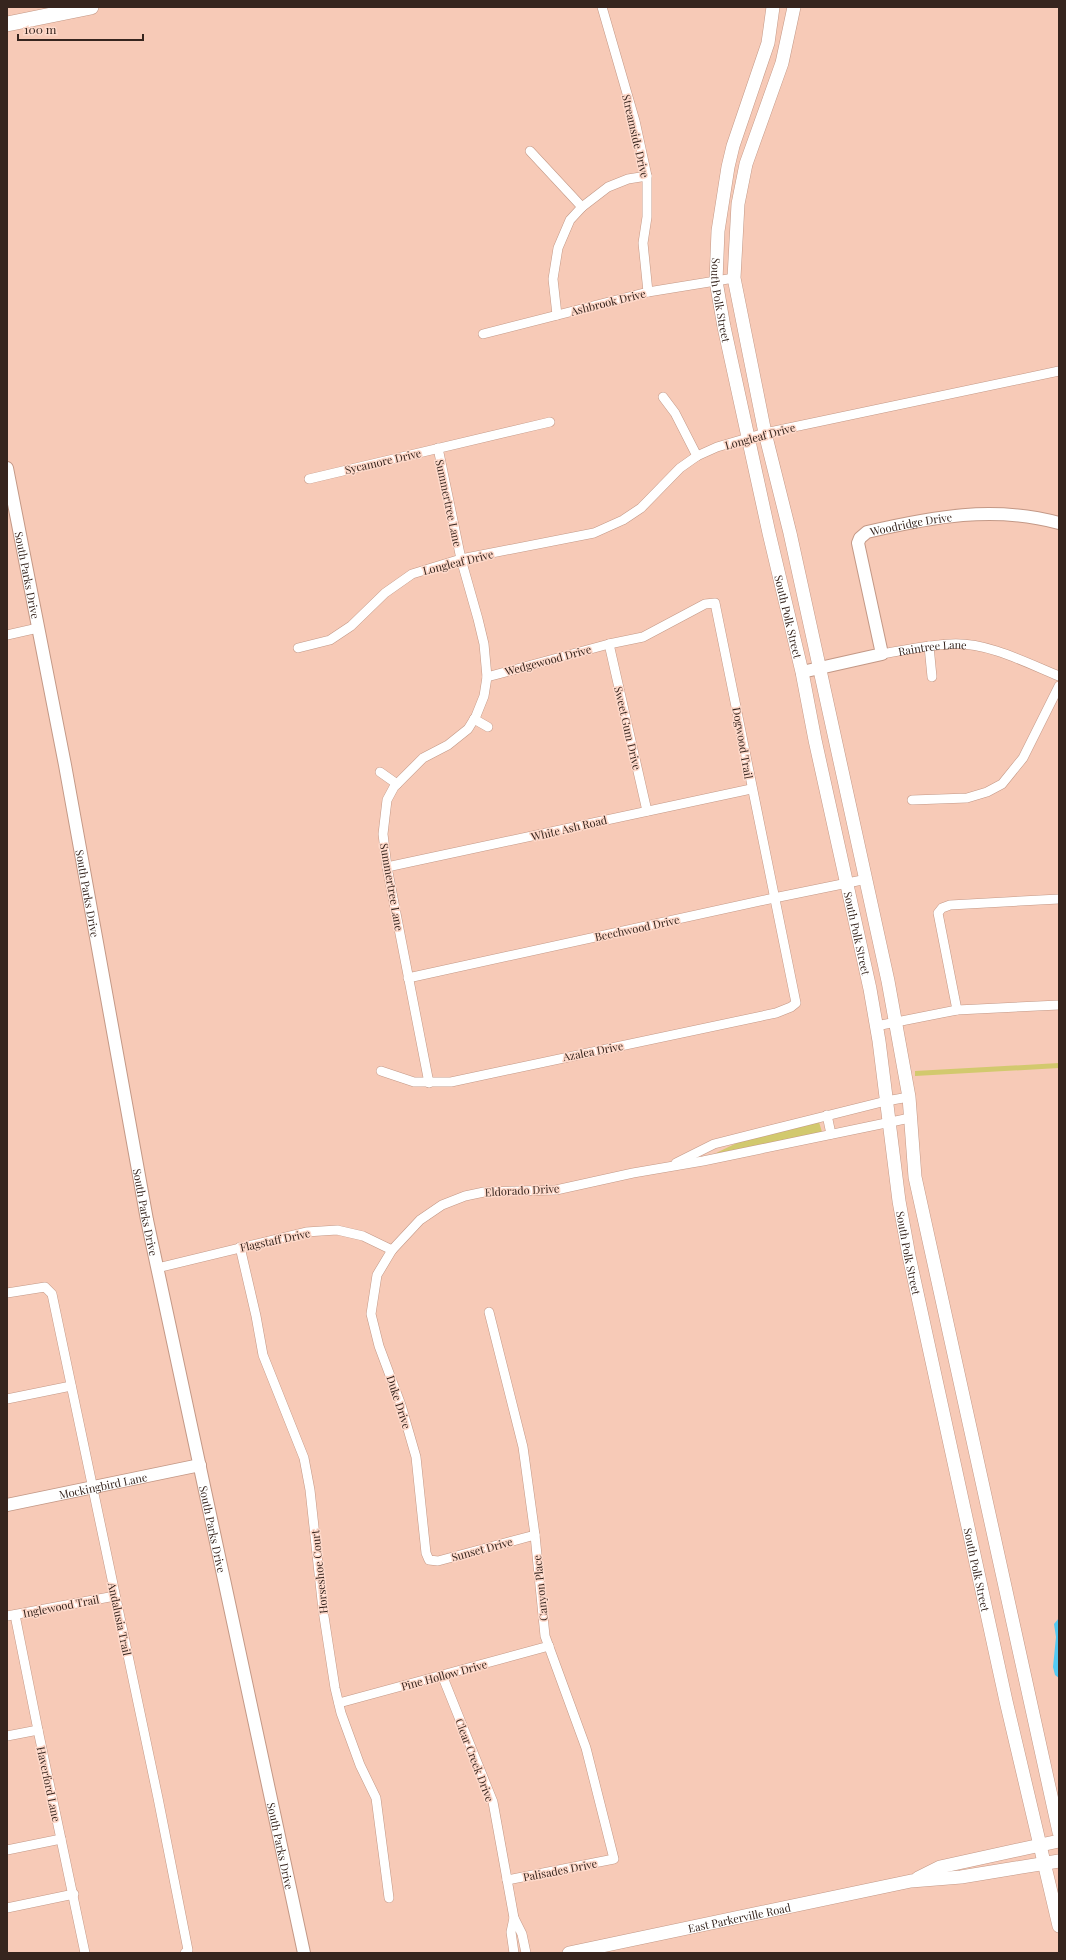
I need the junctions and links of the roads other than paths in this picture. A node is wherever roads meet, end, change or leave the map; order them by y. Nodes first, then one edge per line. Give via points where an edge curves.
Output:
1 (91, 7) edge
2 (602, 7) edge
3 (773, 7) edge
4 (794, 7) edge
5 (7, 24) edge
6 (530, 151) dead end
7 (647, 176) junction
8 (582, 207) junction
9 (734, 278) junction
10 (716, 281) junction
11 (648, 292) junction
12 (557, 315) junction
13 (483, 334) dead end
14 (1059, 371) edge
15 (663, 397) dead end
16 (550, 422) dead end
17 (765, 433) junction
18 (749, 436) junction
19 (438, 448) junction
20 (697, 456) junction
21 (7, 468) edge
22 (309, 479) dead end
23 (1059, 523) edge
24 (461, 559) junction
25 (38, 628) junction
26 (7, 635) edge
27 (609, 644) junction
28 (929, 646) junction
29 (298, 648) dead end
30 (882, 654) junction
31 (820, 668) junction
32 (802, 672) junction
33 (1059, 676) edge
34 (487, 677) junction
35 (932, 677) dead end
36 (1059, 686) edge
37 (474, 719) junction
38 (488, 727) dead end
39 (380, 772) dead end
40 (397, 784) junction
41 (751, 789) junction
42 (912, 800) dead end
43 (647, 811) junction
44 (387, 867) junction
45 (867, 880) junction
46 (847, 884) junction
47 (774, 898) junction
48 (1059, 899) edge
49 (408, 978) junction
50 (794, 995) joint
51 (1059, 1005) edge
52 (957, 1010) junction
53 (895, 1023) junction
54 (876, 1026) junction
55 (381, 1071) dead end
56 (429, 1083) junction
57 (908, 1097) junction
58 (886, 1100) junction
59 (827, 1115) junction
60 (910, 1118) junction
61 (889, 1122) junction
62 (831, 1134) junction
63 (669, 1167) junction
64 (240, 1247) junction
65 (392, 1250) junction
66 (157, 1268) junction
67 (7, 1293) edge
68 (489, 1312) dead end
69 (70, 1386) junction
70 (7, 1399) edge
71 (200, 1465) junction
72 (92, 1488) junction
73 (7, 1505) edge
74 (535, 1535) junction
75 (429, 1560) joint
76 (115, 1596) junction
77 (11, 1616) edge
78 (549, 1646) junction
79 (442, 1675) junction
80 (338, 1703) junction
81 (38, 1730) junction
82 (7, 1736) edge
83 (1059, 1832) edge
84 (61, 1839) junction
85 (1059, 1841) edge
86 (1039, 1846) junction
87 (7, 1850) edge
88 (614, 1860) joint
89 (1059, 1861) edge
90 (1043, 1863) junction
91 (507, 1880) junction
92 (911, 1881) junction
93 (74, 1894) junction
94 (389, 1898) dead end
95 (7, 1908) edge
96 (514, 1918) junction
97 (1059, 1926) edge
98 (86, 1953) edge
99 (185, 1953) edge
100 (304, 1953) edge
101 (514, 1953) edge
102 (526, 1953) edge
103 (569, 1953) edge

1 - 5 main road
2 - 7 street, Streamside Drive via 635,121
3 - 10 main road, South Polk Street via 768,43 728,167 718,231
4 - 9 main road, South Polk Street via 782,64 746,164 738,204
6 - 8 street
7 - 8 street via 628,179 608,187
7 - 11 street, Streamside Drive via 647,217 643,243
8 - 12 street via 570,220 558,248 553,278
9 - 10 street, Ashbrook Drive
9 - 17 main road, South Polk Street
10 - 11 street, Ashbrook Drive
10 - 18 main road, South Polk Street
11 - 12 street, Ashbrook Drive
12 - 13 street, Ashbrook Drive
14 - 17 street, Longleaf Drive
15 - 20 street via 675,413
16 - 19 street, Sycamore Drive
17 - 18 street, Longleaf Drive
17 - 31 main road, South Polk Street
18 - 20 street, Longleaf Drive
18 - 32 main road, South Polk Street
19 - 22 street, Sycamore Drive
19 - 24 street, Summertree Lane
20 - 24 street, Longleaf Drive via 680,468 641,508 623,520 594,533
21 - 25 street, South Parks Drive
23 - 30 street, Woodridge Drive via 1035,516 981,513 944,516 867,532 858,543
24 - 29 street, Longleaf Drive via 412,574 385,593 352,626 330,640
24 - 34 street, Summertree Lane via 484,644
25 - 26 street
25 - 66 street, South Parks Drive
27 - 34 street, Wedgewood Drive
27 - 41 street, Dogwood Trail via 643,637 705,604 715,603 720,618
27 - 43 street, Sweet Gum Drive
28 - 30 street, Raintree Lane
28 - 33 street, Raintree Lane via 969,645 1008,655
28 - 35 street
30 - 31 street, Raintree Lane
31 - 32 street, Raintree Lane
31 - 45 main road, South Polk Street
32 - 46 main road, South Polk Street
34 - 37 street, Summertree Lane via 484,696
36 - 42 street via 1023,758 1002,784 967,798
37 - 38 street
37 - 40 street, Summertree Lane via 468,729 448,745 423,758
39 - 40 street
40 - 44 street, Summertree Lane via 387,800 383,834
41 - 43 street, White Ash Road
41 - 47 street, Dogwood Trail
43 - 44 street, White Ash Road
44 - 49 street, Summertree Lane
45 - 46 street, Beechwood Drive
45 - 53 main road, South Polk Street
46 - 47 street, Beechwood Drive
46 - 54 main road, South Polk Street
47 - 49 street, Beechwood Drive
47 - 50 street, Dogwood Trail
48 - 52 street via 950,905 942,908 938,913
49 - 56 street, Summertree Lane
50 - 56 street, Azalea Drive via 796,1003 776,1013 451,1082
51 - 52 street
52 - 53 street
53 - 54 street
53 - 57 main road, South Polk Street
54 - 58 main road, South Polk Street
55 - 56 street, Azalea Drive via 414,1082
57 - 58 street, Eldorado Drive
57 - 60 main road, South Polk Street
58 - 59 street, Eldorado Drive
58 - 61 main road, South Polk Street
59 - 62 street
59 - 63 street, Eldorado Drive via 714,1144
60 - 61 street, Eldorado Drive
60 - 83 main road, South Polk Street via 915,1177
61 - 62 street, Eldorado Drive
61 - 86 main road, South Polk Street via 910,1262
62 - 63 street, Eldorado Drive
63 - 65 street, Eldorado Drive via 556,1190 484,1192 466,1196 442,1205 420,1220
64 - 65 street, Flagstaff Drive via 306,1232 337,1230 363,1236
64 - 66 street, Flagstaff Drive
64 - 80 street, Horseshoe Court via 263,1355 304,1458 323,1610
65 - 75 street, Duke Drive via 377,1275 371,1314 416,1457 426,1553
66 - 71 street, South Parks Drive
67 - 69 street, Andalusia Trail via 45,1287 52,1294
68 - 74 street, Canyon Place via 523,1447
69 - 70 street
69 - 72 street, Andalusia Trail
71 - 72 street, Mockingbird Lane
71 - 100 street, South Parks Drive
72 - 73 street, Mockingbird Lane
72 - 76 street, Andalusia Trail
74 - 75 street, Sunset Drive via 438,1561
74 - 78 street, Canyon Place via 545,1636
76 - 77 street, Inglewood Trail
76 - 99 street, Andalusia Trail via 182,1919 188,1950
77 - 81 street, Haverford Lane
78 - 79 street, Pine Hollow Drive
78 - 88 street, Canyon Place via 586,1748
79 - 80 street, Pine Hollow Drive
79 - 91 street, Clear Creek Drive via 493,1802
80 - 94 street, Horseshoe Court via 360,1765 376,1798
81 - 82 street
81 - 84 street, Haverford Lane
84 - 87 street
84 - 93 street, Haverford Lane
85 - 86 main road, East Parkerville Road
86 - 90 main road, South Polk Street
86 - 92 main road, East Parkerville Road via 940,1867
88 - 91 street, Palisades Drive
89 - 90 main road, East Parkerville Road
90 - 92 main road, East Parkerville Road via 961,1877
90 - 97 main road, South Polk Street
91 - 96 street, Clear Creek Drive
92 - 103 main road, East Parkerville Road
93 - 95 street
93 - 98 street, Haverford Lane
96 - 101 street, Clear Creek Drive via 511,1932
96 - 102 street, Clear Creek Drive via 522,1934

